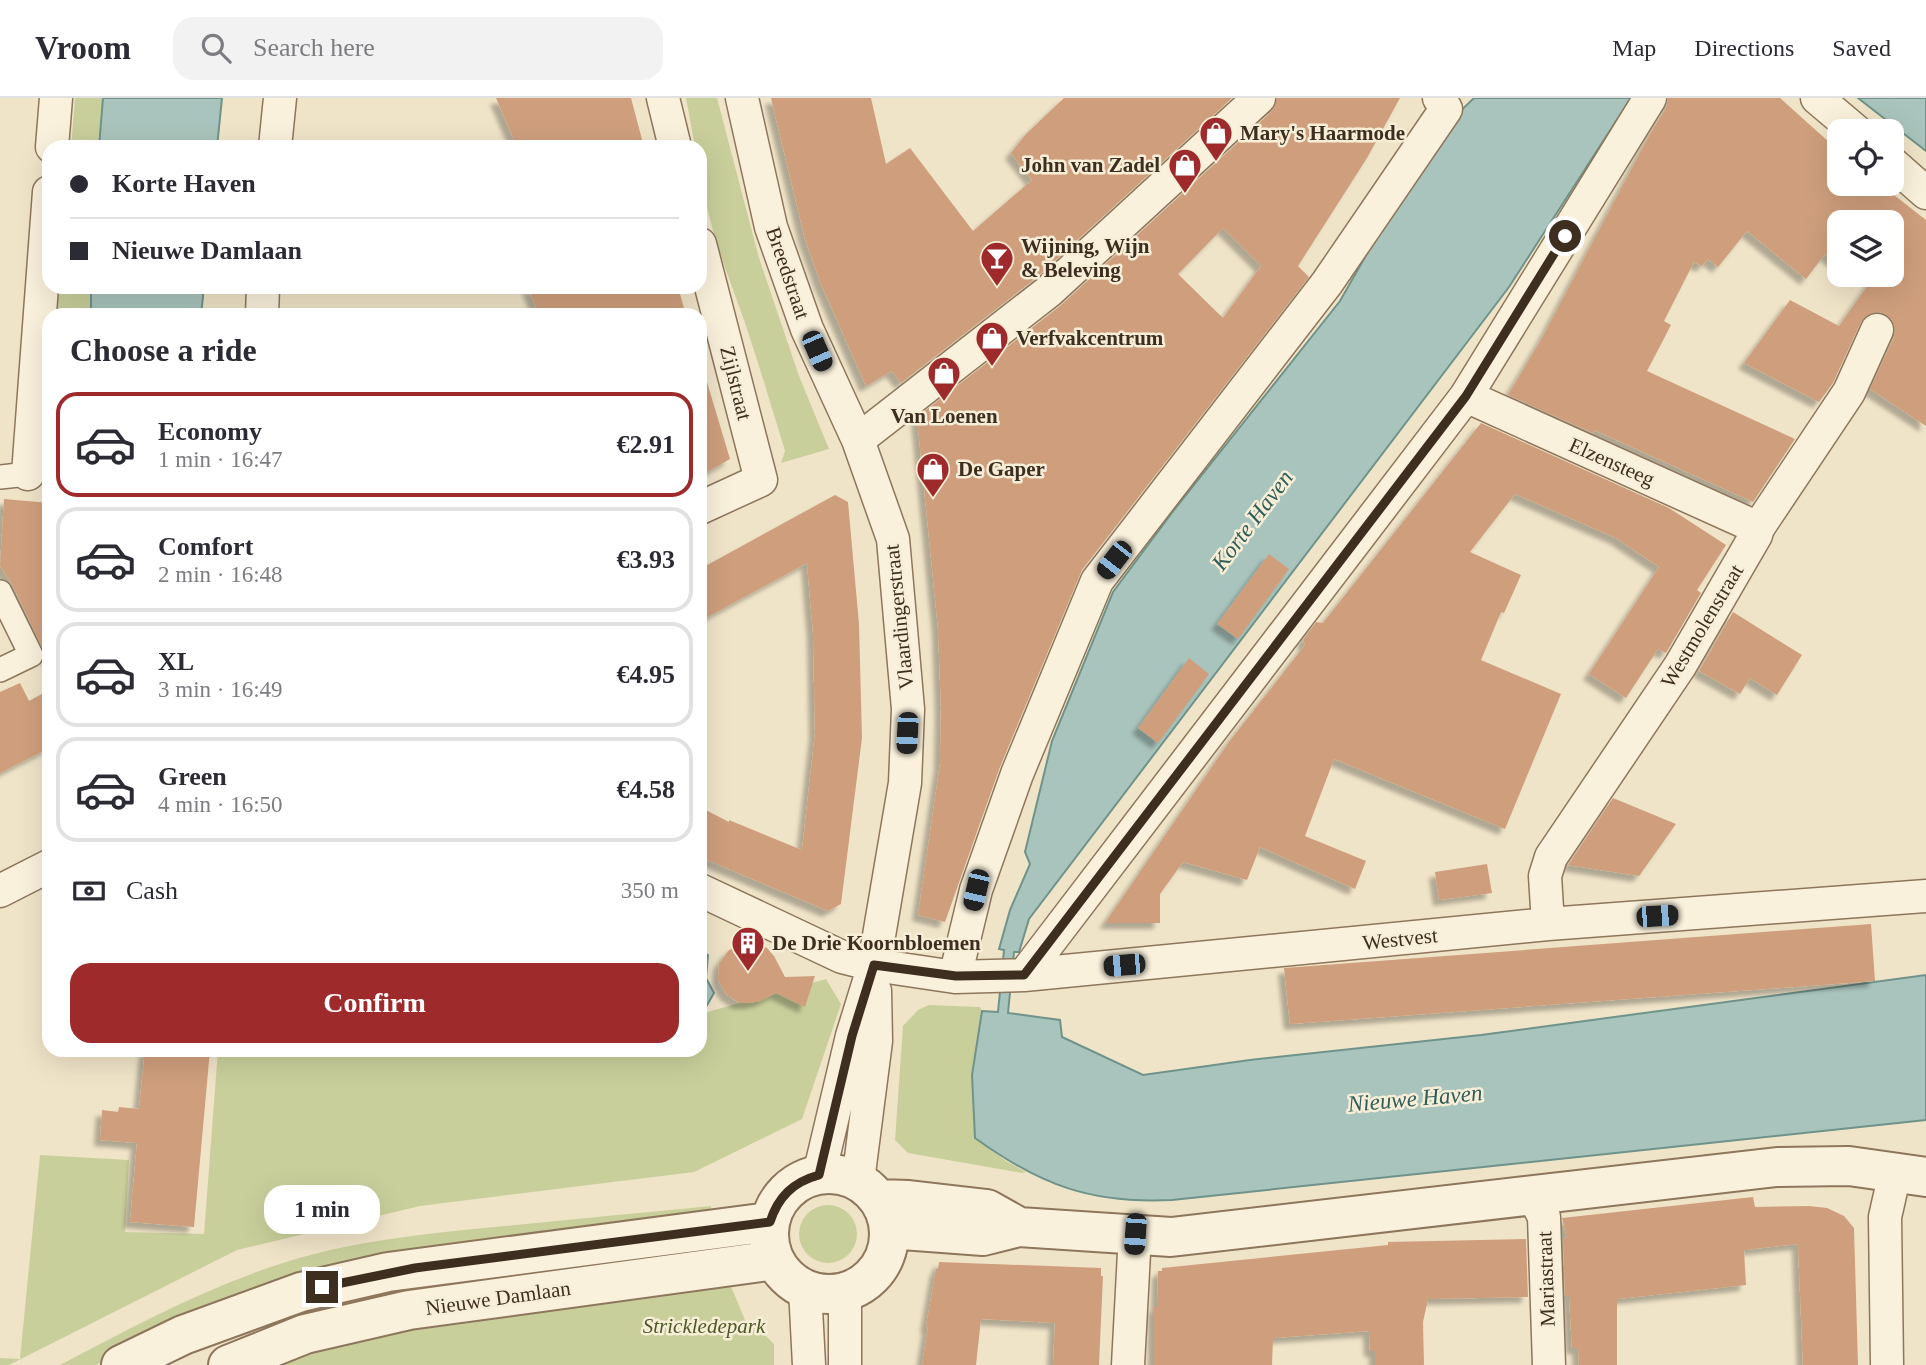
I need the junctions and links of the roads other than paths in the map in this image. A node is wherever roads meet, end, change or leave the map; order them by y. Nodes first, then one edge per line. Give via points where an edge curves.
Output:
1 (56, 98) edge
2 (280, 98) edge
3 (663, 98) edge
4 (742, 98) edge
5 (1259, 98) edge
6 (1650, 98) edge
7 (1817, 98) edge
8 (1447, 102) edge
9 (1842, 119) edge
10 (53, 140) edge
11 (276, 140) edge
12 (673, 140) edge
13 (1904, 173) edge
14 (1926, 192) edge
15 (42, 249) edge
16 (707, 271) edge
17 (1877, 330) dead end
18 (1466, 396) junction
19 (858, 440) junction
20 (14, 476) edge
21 (707, 505) edge
22 (1758, 528) junction
23 (0, 592) edge
24 (0, 670) edge
25 (42, 870) edge
26 (0, 891) edge
27 (707, 893) edge
28 (1926, 896) edge
29 (1548, 924) junction
30 (874, 965) junction
31 (1024, 975) junction
32 (956, 976) junction
33 (819, 1175) junction
34 (1911, 1175) edge
35 (1533, 1195) junction
36 (875, 1203) junction
37 (770, 1222) junction
38 (1135, 1234) junction
39 (775, 1260) junction
40 (805, 1289) junction
41 (845, 1293) junction
42 (121, 1365) edge
43 (228, 1365) edge
44 (809, 1365) edge
45 (845, 1365) edge
46 (1128, 1365) edge
47 (1549, 1365) edge
48 (1887, 1365) edge

1 - 10 street
2 - 11 street
3 - 12 street
4 - 19 street, Breedstraat via 771,227 807,329
5 - 19 street via 1048,292
6 - 18 street
7 - 9 street
8 - 32 street via 1327,284 1097,581 989,851
13 - 14 street
15 - 20 street
16 - 21 street, Zijlstraat via 761,480
17 - 22 street, Westmolenstraat via 1849,392
18 - 22 street, Elzensteeg
18 - 31 street
19 - 30 street, Vlaardingerstraat via 893,539 908,709 905,783
22 - 29 street, Westmolenstraat via 1680,666 1551,857 1545,876
23 - 24 street via 31,655
25 - 26 street
27 - 30 street, Westvest via 842,957
28 - 29 street, Westvest
29 - 31 street, Westvest
30 - 32 street, Westvest
30 - 33 street, Vlaardingerstraat
30 - 36 street, Vlaardingerstraat
31 - 32 street, Westvest
33 - 36 street via 845,1176
33 - 37 street via 788,1191
34 - 35 street via 1849,1166 1777,1167
34 - 48 street via 1885,1217
35 - 38 street via 1171,1237
35 - 47 street, Mariastraat via 1544,1217
36 - 38 street via 909,1200 987,1209 1019,1227
36 - 41 street via 888,1250 878,1269
37 - 39 street
37 - 42 street, Nieuwe Damlaan via 388,1272 301,1292 183,1335
38 - 46 street
39 - 40 street
39 - 43 street, Nieuwe Damlaan via 409,1310 305,1334
40 - 41 street via 818,1294
40 - 44 street
41 - 45 street

